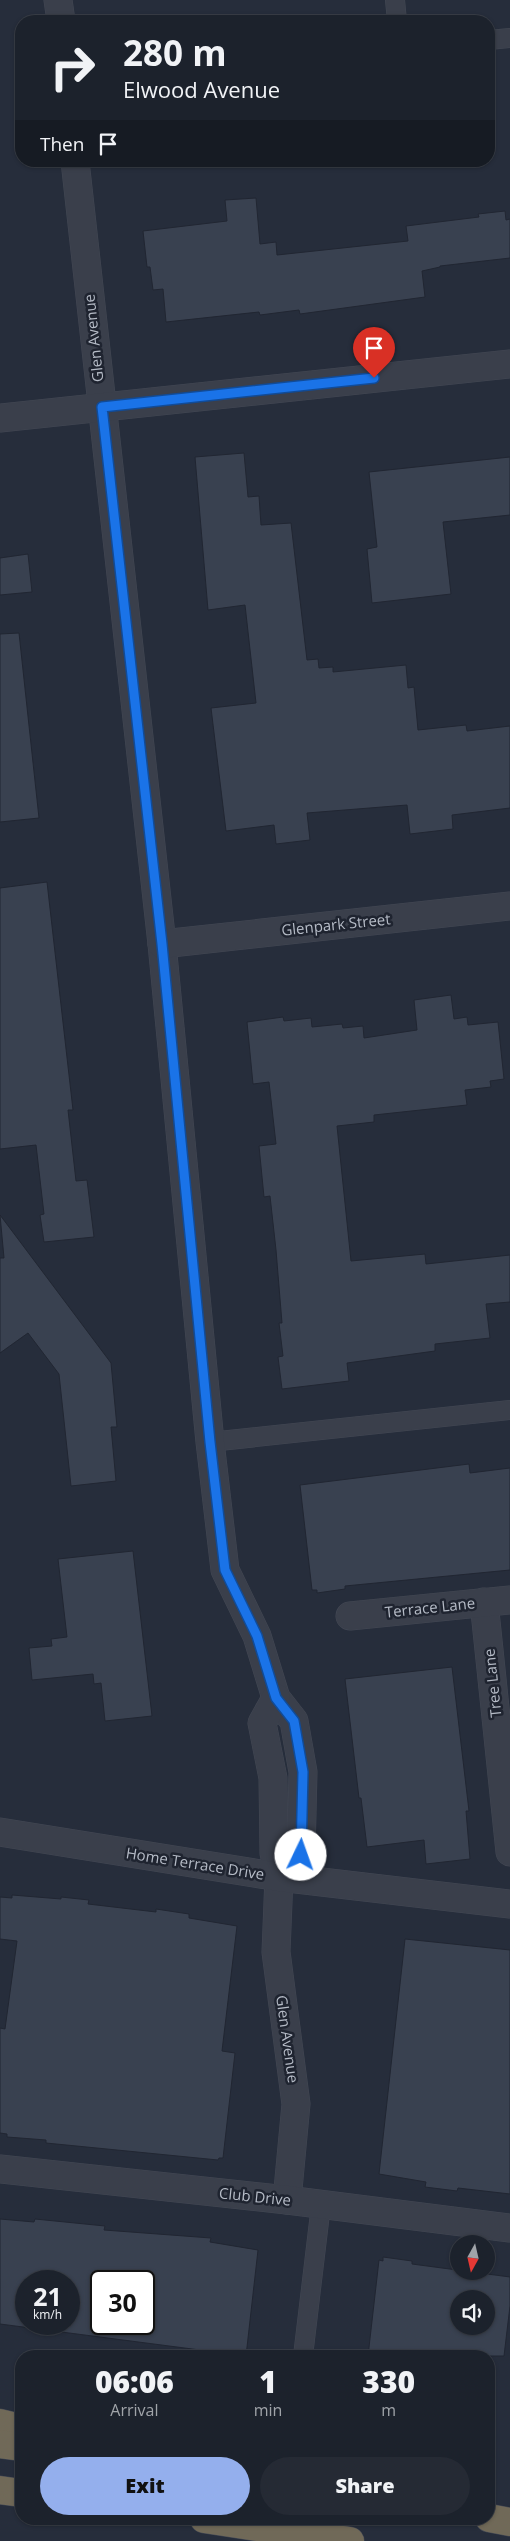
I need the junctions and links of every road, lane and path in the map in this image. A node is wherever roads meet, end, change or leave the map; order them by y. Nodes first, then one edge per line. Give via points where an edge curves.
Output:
1 (58, 0) edge
2 (395, 0) edge
3 (60, 15) edge
4 (396, 15) edge
5 (510, 38) edge
6 (495, 39) edge
7 (77, 167) edge
8 (510, 364) edge
9 (102, 407) junction
10 (0, 418) edge
11 (510, 906) edge
12 (162, 944) junction
13 (510, 1410) edge
14 (210, 1442) junction
15 (497, 1601) edge
16 (350, 1616) dead end
17 (276, 1698) junction
18 (303, 1796) junction
19 (274, 1798) junction
20 (0, 1832) edge
21 (510, 1852) edge
22 (279, 1877) junction
23 (510, 1904) edge
24 (0, 2169) edge
25 (286, 2200) junction
26 (321, 2205) junction
27 (510, 2228) edge
28 (305, 2350) edge
29 (0, 2423) edge
30 (15, 2427) edge
31 (0, 2444) edge
32 (15, 2446) edge
33 (0, 2490) edge
34 (15, 2492) edge
35 (495, 2519) edge
36 (510, 2522) edge
37 (244, 2525) edge
38 (350, 2541) edge

1 - 3 street
2 - 4 lane
5 - 6 lane
7 - 9 street, Glen Avenue
8 - 9 street
9 - 10 street
9 - 12 street, Glen Avenue
11 - 12 street, Glenpark Street
12 - 14 street, Glen Avenue
13 - 14 lane
14 - 17 street, Glen Avenue via 225,1570 257,1636
15 - 16 street, Terrace Lane
15 - 21 street, Tree Lane
17 - 18 street, Glen Avenue via 294,1721 303,1772
17 - 19 street, Glen Avenue via 262,1724
18 - 19 street
18 - 22 street, Glen Avenue via 301,1855
19 - 22 street, Glen Avenue via 274,1853
20 - 22 street, Home Terrace Drive
22 - 23 street, Home Terrace Drive
22 - 25 street, Glen Avenue via 276,1952 296,2104
24 - 25 street, Club Drive
25 - 26 street, Club Drive
26 - 27 street, Club Drive
26 - 28 lane
29 - 30 highway
31 - 32 highway
33 - 34 highway
35 - 36 highway
37 - 38 highway

